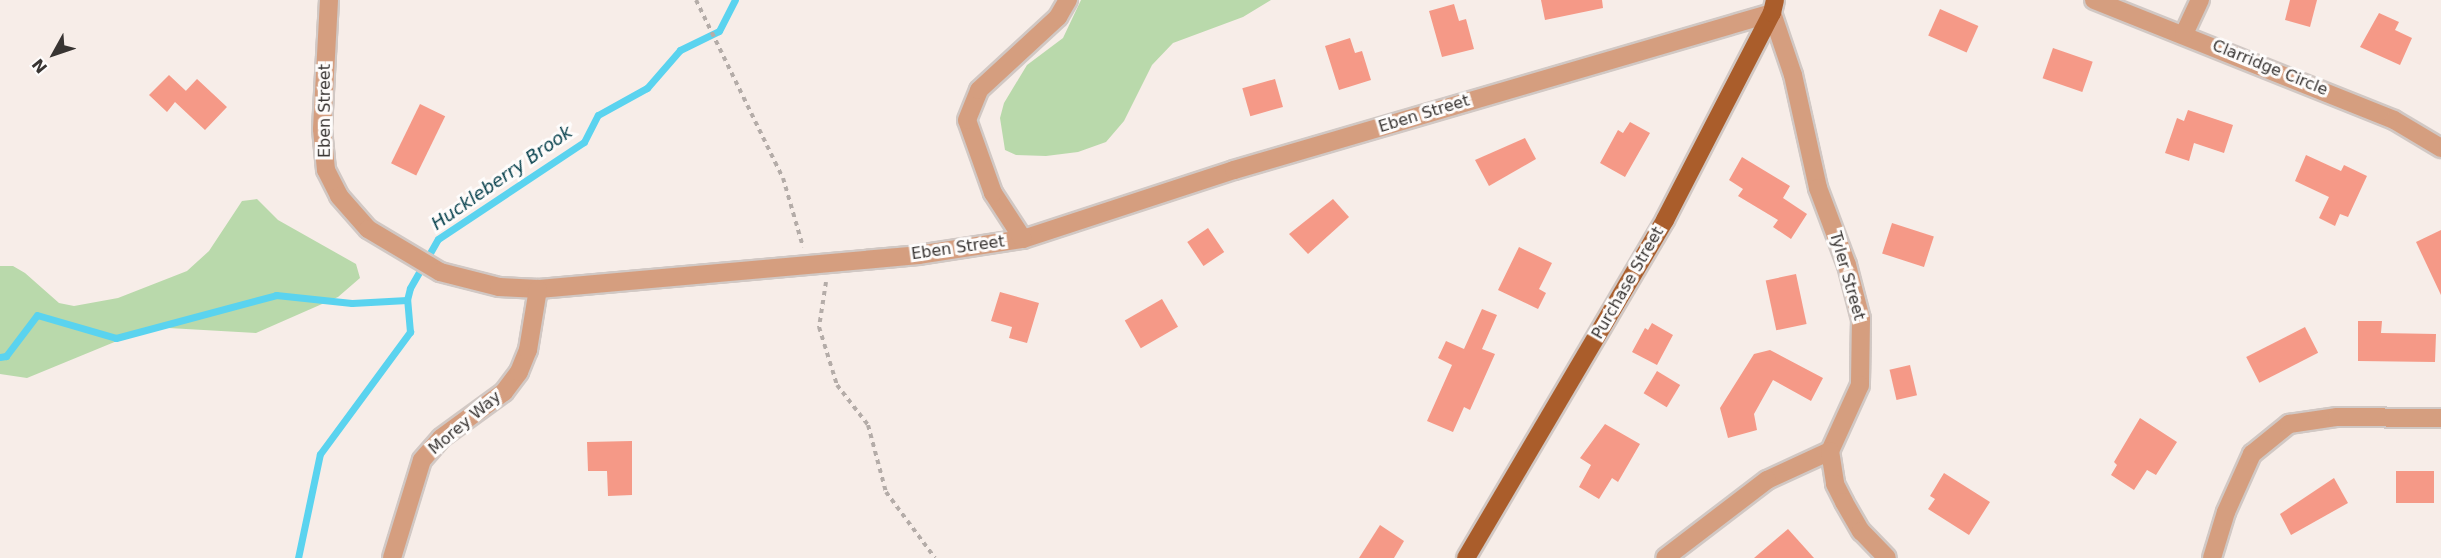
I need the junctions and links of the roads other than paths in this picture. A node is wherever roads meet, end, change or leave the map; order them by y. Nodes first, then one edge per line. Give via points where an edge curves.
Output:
1 (329, 0) edge
2 (1068, 0) edge
3 (2094, 0) edge
4 (2200, 0) edge
5 (1774, 6) edge
6 (2184, 33) junction
7 (2441, 148) edge
8 (1023, 239) junction
9 (538, 289) junction
10 (2441, 418) edge
11 (1830, 451) junction
12 (392, 558) edge
13 (1466, 558) edge
14 (1665, 558) edge
15 (1887, 558) edge
16 (2212, 558) edge

1 - 9 street, Eben Street via 322,129 326,170 339,196 368,229 440,272 499,287
2 - 8 street via 1058,17 979,90 967,120 993,193
3 - 6 street, Clarridge Circle
4 - 6 street
5 - 8 street, Eben Street
5 - 11 street, Tyler Street via 1818,188 1847,265 1861,319 1860,385
5 - 13 main road, Purchase Street via 1665,220
6 - 7 street, Clarridge Circle via 2394,120
8 - 9 street, Eben Street via 828,264
9 - 12 street, Morey Way via 528,350 519,372 504,392 441,438 422,459
10 - 16 street via 2337,417 2289,424 2252,454 2226,512
11 - 14 street via 1749,491
11 - 15 street via 1835,484 1844,502 1862,531

